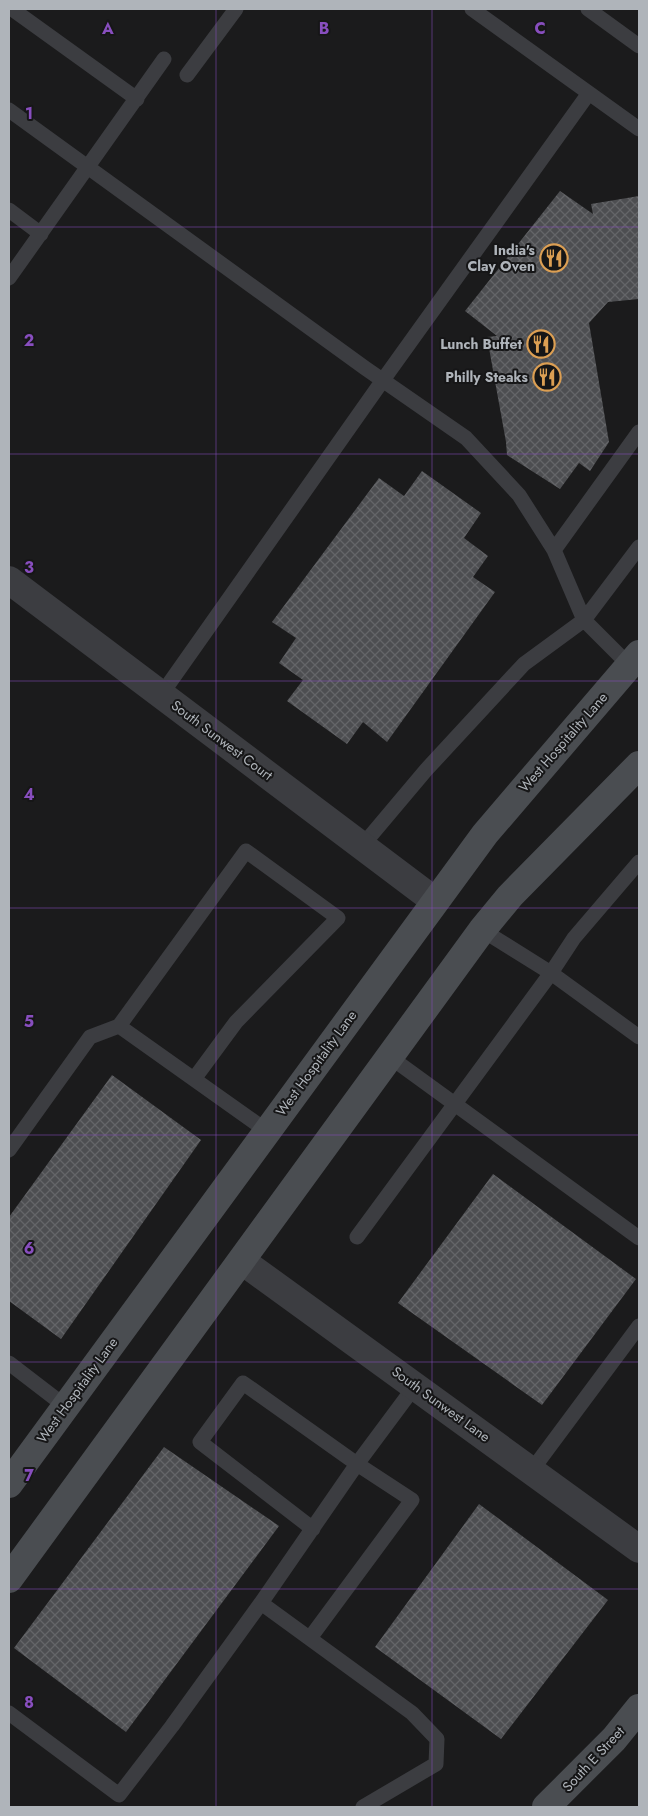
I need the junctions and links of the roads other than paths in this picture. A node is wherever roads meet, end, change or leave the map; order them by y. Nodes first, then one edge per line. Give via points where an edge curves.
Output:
1 (12, 9) edge
2 (236, 9) edge
3 (472, 9) edge
4 (588, 9) edge
5 (639, 46) edge
6 (164, 59) dead end
7 (187, 75) dead end
8 (589, 93) junction
9 (136, 98) junction
10 (9, 110) edge
11 (639, 129) edge
12 (88, 167) junction
13 (9, 210) edge
14 (41, 234) junction
15 (9, 278) edge
16 (383, 380) junction
17 (639, 432) edge
18 (639, 547) edge
19 (554, 550) junction
20 (9, 580) edge
21 (584, 620) junction
22 (634, 660) edge
23 (161, 695) junction
24 (639, 765) edge
25 (362, 846) junction
26 (639, 862) edge
27 (435, 901) junction
28 (482, 930) junction
29 (551, 973) junction
30 (119, 1026) junction
31 (639, 1037) edge
32 (390, 1057) junction
33 (194, 1079) junction
34 (456, 1105) junction
35 (267, 1131) junction
36 (9, 1150) edge
37 (357, 1237) dead end
38 (639, 1238) edge
39 (242, 1261) junction
40 (639, 1326) edge
41 (10, 1365) edge
42 (415, 1386) junction
43 (65, 1406) junction
44 (357, 1464) junction
45 (532, 1470) junction
46 (9, 1484) edge
47 (312, 1529) junction
48 (639, 1549) edge
49 (9, 1579) edge
50 (261, 1603) junction
51 (310, 1638) junction
52 (639, 1708) edge
53 (9, 1713) edge
54 (363, 1807) edge
55 (546, 1807) edge

1 - 9 lane
2 - 7 lane
3 - 8 lane
4 - 5 lane
6 - 9 lane
8 - 11 lane
8 - 16 lane
9 - 12 lane
10 - 12 lane
12 - 14 lane
12 - 16 lane
13 - 14 lane
14 - 15 lane
16 - 19 lane via 466,438 519,495
16 - 23 lane
17 - 19 lane
18 - 21 lane
19 - 21 lane
20 - 23 street, South Sunwest Court
21 - 22 lane
21 - 25 lane via 524,664 426,770
22 - 27 main road, West Hospitality Lane via 485,834
23 - 25 street, South Sunwest Court
24 - 28 main road via 529,876
25 - 27 street, South Sunwest Court
26 - 29 lane via 574,938
27 - 35 main road, West Hospitality Lane
28 - 29 lane
28 - 32 main road
29 - 31 lane
29 - 34 lane
30 - 33 lane
30 - 33 lane via 246,851 338,918 236,1022
30 - 36 lane via 90,1037
32 - 34 lane
32 - 39 main road
33 - 35 lane
34 - 37 lane
34 - 38 lane
35 - 43 main road, West Hospitality Lane
39 - 42 street, South Sunwest Lane
39 - 49 main road
40 - 45 lane
41 - 43 lane
42 - 44 lane
42 - 45 street, South Sunwest Lane
43 - 46 main road, West Hospitality Lane
44 - 47 lane
44 - 47 lane via 243,1384 200,1442
44 - 51 lane via 412,1500
45 - 48 street, South Sunwest Lane
47 - 50 lane
50 - 51 lane
50 - 53 lane via 119,1795
51 - 54 lane via 412,1713 437,1739 436,1764
52 - 55 main road, South E Street via 614,1739

